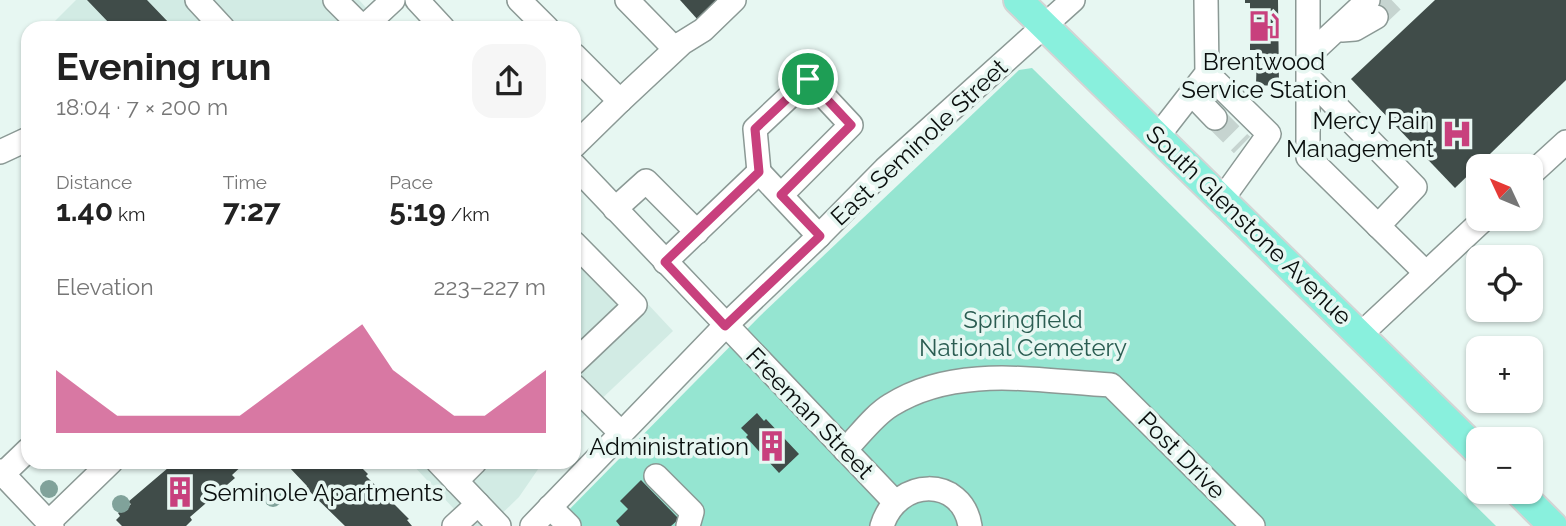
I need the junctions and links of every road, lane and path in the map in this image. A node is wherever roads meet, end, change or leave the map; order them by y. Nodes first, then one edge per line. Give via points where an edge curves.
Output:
1 (197, 0) edge
2 (335, 0) edge
3 (393, 0) edge
4 (416, 0) edge
5 (520, 0) edge
6 (627, 0) edge
7 (734, 0) edge
8 (1018, 0) edge
9 (1073, 0) edge
10 (1206, 0) edge
11 (1308, 0) edge
12 (1372, 9) tunnel mouth
13 (216, 21) edge
14 (356, 21) edge
15 (370, 21) edge
16 (436, 21) edge
17 (540, 21) edge
18 (1044, 25) junction
19 (675, 49) junction
20 (1309, 55) junction
21 (581, 62) edge
22 (1207, 73) junction
23 (1309, 78) junction
24 (1191, 93) junction
25 (620, 101) junction
26 (1215, 118) tunnel mouth
27 (1158, 136) junction
28 (581, 139) edge
29 (21, 142) edge
30 (1566, 142) edge
31 (0, 152) edge
32 (1544, 162) edge
33 (759, 172) junction
34 (581, 173) edge
35 (781, 195) junction
36 (1223, 198) junction
37 (615, 209) junction
38 (1378, 226) junction
39 (1471, 231) edge
40 (697, 232) junction
41 (820, 236) junction
42 (581, 250) edge
43 (665, 262) junction
44 (1426, 273) junction
45 (725, 326) junction
46 (1362, 334) junction
47 (581, 356) edge
48 (581, 393) edge
49 (621, 433) junction
50 (1466, 439) edge
51 (845, 450) junction
52 (21, 456) edge
53 (103, 469) edge
54 (445, 469) edge
55 (468, 469) edge
56 (1, 472) edge
57 (656, 476) dead end
58 (456, 481) junction
59 (894, 501) junction
60 (478, 504) junction
61 (1531, 504) edge
62 (550, 507) junction
63 (42, 522) edge
64 (454, 526) edge
65 (499, 526) edge
66 (532, 526) edge
67 (569, 526) edge
68 (688, 526) edge
69 (882, 526) edge
70 (970, 526) edge
71 (1253, 526) edge
72 (1553, 526) edge

1 - 13 street
2 - 14 street
3 - 15 street
4 - 16 street
5 - 17 street
6 - 19 street
7 - 19 street
8 - 18 main road, South Glenstone Avenue
9 - 18 street, East Seminole Street
10 - 22 street
11 - 20 street
12 - 20 street via 1335,31
18 - 27 main road, South Glenstone Avenue
18 - 41 street, East Seminole Street via 885,169
19 - 25 street
20 - 23 street
21 - 25 street
22 - 24 street
22 - 36 street via 1269,134 1247,150
23 - 38 street via 1308,157
23 - 38 street via 1415,187
24 - 26 street
24 - 27 street
25 - 28 street
27 - 36 main road, South Glenstone Avenue
29 - 31 street
30 - 32 street
33 - 35 street
33 - 35 street via 755,129 808,79 851,125
33 - 40 street
34 - 37 street, Freeman Street
35 - 41 street
36 - 46 main road, South Glenstone Avenue
37 - 40 street via 646,181
37 - 43 street, Freeman Street
38 - 44 street
39 - 44 street
40 - 43 street
41 - 45 street, East Seminole Street
42 - 47 street via 635,305
43 - 45 street, Freeman Street
44 - 46 street
45 - 49 street, East Seminole Street
45 - 51 street, Freeman Street
46 - 50 main road, South Glenstone Avenue
48 - 49 street
49 - 62 street, East Seminole Street
51 - 59 street, Freeman Street
51 - 71 street, Post Drive via 889,405 934,385 966,378 1111,385
52 - 56 street
53 - 63 street
54 - 58 street
55 - 58 street
56 - 63 street
57 - 68 street via 692,512
58 - 60 street
59 - 69 street
59 - 70 street via 923,488 938,490 964,508
60 - 64 street
60 - 65 street
61 - 72 main road
62 - 66 street, East Seminole Street
62 - 67 street

